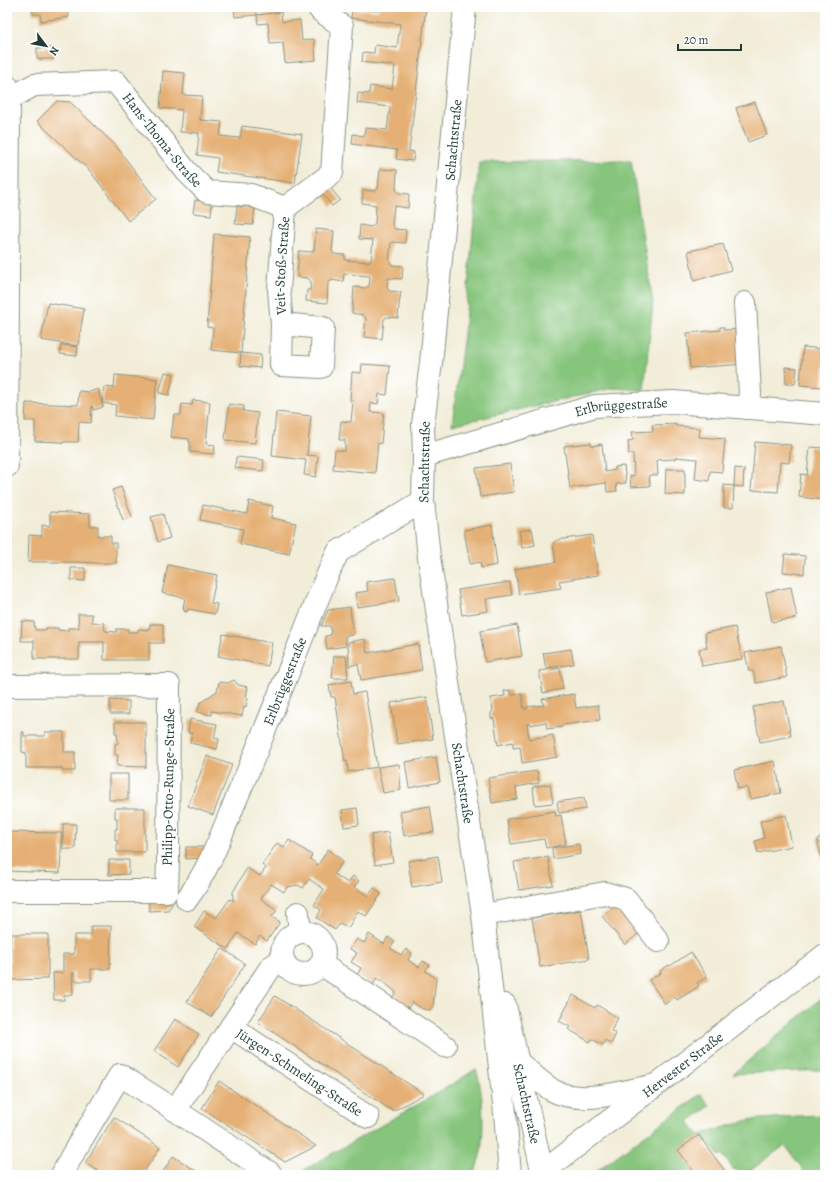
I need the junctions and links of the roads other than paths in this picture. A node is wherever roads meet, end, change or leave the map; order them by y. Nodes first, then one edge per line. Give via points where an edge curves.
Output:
1 (318, 7) edge
2 (465, 7) edge
3 (344, 17) edge
4 (8, 94) edge
5 (285, 208) junction
6 (745, 303) dead end
7 (282, 324) dead end
8 (747, 408) junction
9 (825, 414) edge
10 (424, 456) junction
11 (7, 466) edge
12 (423, 501) junction
13 (7, 686) edge
14 (7, 891) edge
15 (187, 899) dead end
16 (483, 915) junction
17 (658, 941) dead end
18 (825, 955) edge
19 (283, 959) junction
20 (321, 964) junction
21 (231, 1027) junction
22 (445, 1046) dead end
23 (518, 1062) junction
24 (656, 1085) junction
25 (175, 1110) junction
26 (368, 1117) dead end
27 (270, 1173) dead end
28 (541, 1174) edge
29 (62, 1175) edge
30 (510, 1175) edge

1 - 3 street via 321,11
2 - 10 street, Schachtstraße via 423,424
3 - 5 street via 332,173
4 - 5 street, Hans-Thoma-Straße via 34,85 116,82 187,172 207,192 251,195
4 - 11 street
5 - 7 street, Veit-Stoß-Straße via 279,290
6 - 8 street via 750,394
8 - 9 street, Erlbrüggestraße
8 - 10 street, Erlbrüggestraße via 673,402 595,406
10 - 12 street, Schachtstraße
12 - 15 street, Erlbrüggestraße via 338,552 208,863
12 - 16 street, Schachtstraße via 429,557
13 - 14 street, Philipp-Otto-Runge-Straße via 170,685 166,891
16 - 17 street via 605,893 626,899
16 - 23 street, Schachtstraße
16 - 30 street, Schachtstraße
18 - 24 street, Hervester Straße
19 - 20 street via 289,969 300,974 312,972
19 - 20 street via 283,947 299,922 321,941 324,953
19 - 21 street, Jürgen-Schmeling-Straße via 271,967
20 - 22 street
21 - 25 street, Jürgen-Schmeling-Straße
21 - 26 street, Jürgen-Schmeling-Straße
23 - 24 street via 553,1090 570,1096 599,1097
23 - 28 street, Schachtstraße
24 - 28 street, Hervester Straße
25 - 27 street
25 - 29 street via 120,1075

